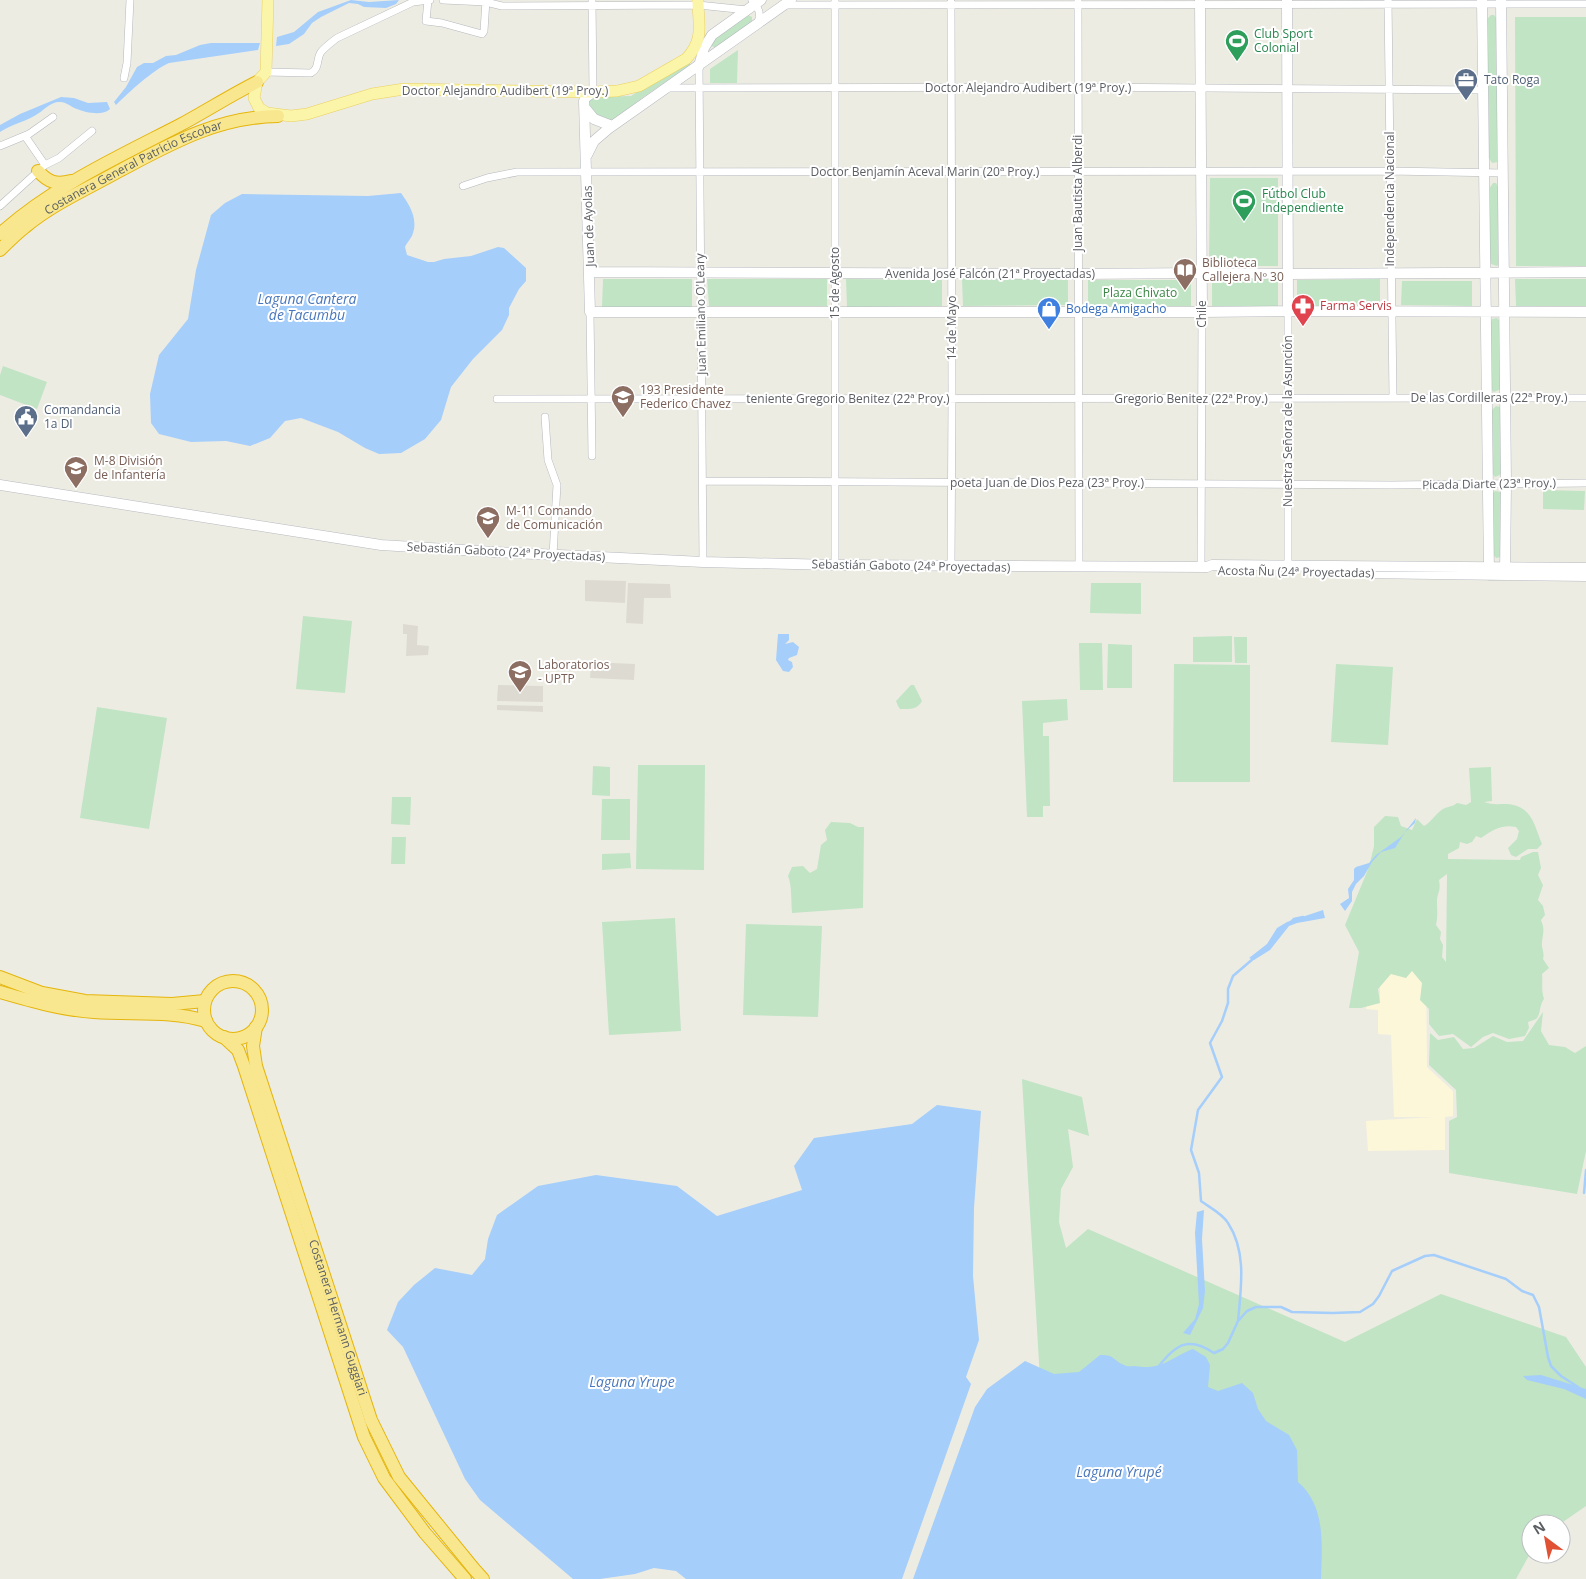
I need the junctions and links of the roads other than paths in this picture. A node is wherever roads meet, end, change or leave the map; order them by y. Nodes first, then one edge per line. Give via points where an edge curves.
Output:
1 (130, 0) edge
2 (268, 0) edge
3 (429, 0) edge
4 (443, 0) edge
5 (487, 1) edge
6 (835, 2) edge
7 (951, 2) edge
8 (1078, 2) edge
9 (1200, 2) edge
10 (1287, 2) edge
11 (1388, 2) edge
12 (1482, 2) edge
13 (1502, 2) edge
14 (592, 3) edge
15 (698, 3) edge
16 (754, 3) edge
17 (787, 3) edge
18 (1586, 4) edge
19 (758, 24) junction
20 (699, 66) junction
21 (262, 77) junction
22 (124, 78) dead end
23 (1078, 87) junction
24 (668, 88) junction
25 (699, 88) junction
26 (835, 88) junction
27 (951, 88) junction
28 (1200, 90) junction
29 (1287, 90) junction
30 (1389, 90) junction
31 (1483, 90) junction
32 (570, 92) junction
33 (593, 92) junction
34 (584, 104) junction
35 (278, 116) junction
36 (53, 117) dead end
37 (612, 126) junction
38 (92, 131) dead end
39 (25, 136) junction
40 (0, 146) edge
41 (586, 156) junction
42 (41, 168) junction
43 (1389, 171) junction
44 (951, 172) junction
45 (1078, 172) junction
46 (1201, 172) junction
47 (1288, 172) junction
48 (90, 173) junction
49 (587, 173) junction
50 (700, 173) junction
51 (835, 173) junction
52 (1484, 173) junction
53 (1503, 173) junction
54 (463, 186) dead end
55 (0, 206) edge
56 (0, 234) edge
57 (0, 250) edge
58 (590, 272) junction
59 (1485, 272) junction
60 (1504, 272) junction
61 (1586, 272) edge
62 (701, 273) junction
63 (835, 273) junction
64 (1201, 273) junction
65 (1390, 273) junction
66 (952, 274) junction
67 (1079, 274) junction
68 (1288, 274) junction
69 (1288, 311) junction
70 (1391, 311) junction
71 (590, 312) junction
72 (701, 312) junction
73 (835, 312) junction
74 (952, 312) junction
75 (1079, 312) junction
76 (1202, 312) junction
77 (1486, 312) junction
78 (1504, 312) junction
79 (1586, 312) edge
80 (1393, 398) junction
81 (1487, 398) junction
82 (1505, 398) junction
83 (1586, 398) edge
84 (497, 399) dead end
85 (590, 399) junction
86 (702, 399) junction
87 (835, 399) junction
88 (952, 399) junction
89 (1079, 399) junction
90 (1201, 399) junction
91 (1288, 400) junction
92 (545, 417) dead end
93 (592, 456) dead end
94 (703, 482) junction
95 (835, 482) junction
96 (952, 483) junction
97 (1506, 483) junction
98 (1586, 483) edge
99 (1079, 484) junction
100 (1201, 484) junction
101 (1488, 484) junction
102 (0, 485) edge
103 (1288, 485) junction
104 (1391, 485) joint
105 (553, 555) junction
106 (703, 562) junction
107 (835, 565) junction
108 (951, 566) junction
109 (1079, 566) junction
110 (1204, 567) junction
111 (1586, 568) edge
112 (1289, 569) junction
113 (1489, 571) junction
114 (1505, 571) junction
115 (1586, 576) edge
116 (0, 977) edge
117 (0, 992) edge
118 (205, 1001) junction
119 (206, 1021) junction
120 (256, 1027) junction
121 (224, 1037) junction
122 (465, 1579) edge
123 (483, 1579) edge

1 - 22 street
2 - 21 main road via 267,50
3 - 5 street via 428,22 482,34
3 - 21 street via 414,2 326,46 314,72
4 - 5 street
5 - 14 street via 502,6
6 - 7 street
6 - 17 street
6 - 26 street, 15 de Agosto
7 - 8 street
7 - 27 street, 14 de Mayo
8 - 9 street
8 - 23 street, Juan Bautista Alberdi
9 - 10 street
9 - 28 street, Chile
10 - 11 street
10 - 29 street, Nuestra Señora de la Asunción
11 - 12 street
11 - 30 street, Independencia Nacional
12 - 13 street
12 - 31 street
13 - 18 street
13 - 53 street
14 - 15 street
14 - 33 street
15 - 16 street
15 - 33 main road, Doctor Alejandro Audibert (19ª Proy.) via 699,40 686,59 631,89
16 - 19 street via 760,16
16 - 20 street via 712,35
17 - 19 street
19 - 20 street
20 - 24 street
20 - 25 street, Juan Emiliano O'Leary
21 - 35 main road via 254,98 256,104
21 - 48 highway, Costanera General Patricio Escobar
23 - 27 street, Doctor Alejandro Audibert (19ª Proy.)
23 - 28 street, Doctor Alejandro Audibert (19ª Proy.)
23 - 45 street, Juan Bautista Alberdi
24 - 25 street, Doctor Alejandro Audibert (19ª Proy.)
24 - 37 street
25 - 26 street, Doctor Alejandro Audibert (19ª Proy.)
25 - 50 street, Juan Emiliano O'Leary
26 - 27 street, Doctor Alejandro Audibert (19ª Proy.)
26 - 51 street, 15 de Agosto
27 - 44 street, 14 de Mayo
28 - 29 street, Doctor Alejandro Audibert (19ª Proy.)
28 - 46 street, Chile
29 - 30 street, Doctor Alejandro Audibert (19ª Proy.)
29 - 47 street, Nuestra Señora de la Asunción
30 - 31 street, Doctor Alejandro Audibert (19ª Proy.)
30 - 43 street, Independencia Nacional
31 - 52 street
32 - 33 main road, Doctor Alejandro Audibert (19ª Proy.)
32 - 34 main road via 580,95
32 - 35 main road, Doctor Alejandro Audibert (19ª Proy.) via 404,89 372,94 307,114
33 - 34 street via 585,98
34 - 37 street via 594,119
34 - 41 street, Juan de Ayolas
35 - 57 highway, Costanera General Patricio Escobar via 238,120 184,137 66,200 26,226
36 - 39 street
37 - 41 street via 594,141
38 - 42 street
39 - 40 street
39 - 42 street
41 - 49 street, Juan de Ayolas
42 - 48 highway via 43,177 60,184
42 - 55 street
43 - 47 street, Doctor Benjamín Aceval Marin (20ª Proy.)
43 - 52 street, Doctor Benjamín Aceval Marin (20ª Proy.)
43 - 65 street, Independencia Nacional
44 - 45 street, Doctor Benjamín Aceval Marin (20ª Proy.)
44 - 51 street, Doctor Benjamín Aceval Marin (20ª Proy.)
44 - 66 street, 14 de Mayo
45 - 46 street, Doctor Benjamín Aceval Marin (20ª Proy.)
45 - 67 street, Juan Bautista Alberdi
46 - 47 street, Doctor Benjamín Aceval Marin (20ª Proy.)
46 - 64 street, Chile
47 - 68 street, Nuestra Señora de la Asunción
48 - 56 highway, Costanera General Patricio Escobar via 36,205
49 - 50 street, Doctor Benjamín Aceval Marin (20ª Proy.)
49 - 54 street, Doctor Benjamín Aceval Marin (20ª Proy.) via 516,172
49 - 58 street, Juan de Ayolas
50 - 51 street, Doctor Benjamín Aceval Marin (20ª Proy.)
50 - 62 street, Juan Emiliano O'Leary
51 - 63 street, 15 de Agosto
52 - 53 street, Doctor Benjamín Aceval Marin (20ª Proy.)
52 - 59 street
53 - 60 street
58 - 62 street, Avenida José Falcón (21ª Proyectadas)
58 - 71 street, Juan de Ayolas
59 - 60 street, Avenida José Falcón (21ª Proyectadas)
59 - 65 street, Avenida José Falcón (21ª Proyectadas)
59 - 77 street
60 - 61 street, Avenida José Falcón (21ª Proyectadas)
60 - 78 street
62 - 63 street, Avenida José Falcón (21ª Proyectadas)
62 - 72 street, Juan Emiliano O'Leary
63 - 66 street, Avenida José Falcón (21ª Proyectadas)
63 - 73 street, 15 de Agosto
64 - 67 street, Avenida José Falcón (21ª Proyectadas)
64 - 68 street, Avenida José Falcón (21ª Proyectadas)
64 - 76 street, Chile
65 - 68 street, Avenida José Falcón (21ª Proyectadas)
65 - 70 street, Independencia Nacional
66 - 67 street, Avenida José Falcón (21ª Proyectadas)
66 - 74 street, 14 de Mayo
67 - 75 street, Juan Bautista Alberdi
68 - 69 street, Nuestra Señora de la Asunción
69 - 70 street
69 - 76 street
69 - 91 street, Nuestra Señora de la Asunción
70 - 77 street
70 - 80 street, Independencia Nacional
71 - 72 street
71 - 85 street, Juan de Ayolas
72 - 73 street
72 - 86 street, Juan Emiliano O'Leary
73 - 74 street
73 - 87 street, 15 de Agosto
74 - 75 street
74 - 88 street, 14 de Mayo
75 - 76 street
75 - 89 street, Juan Bautista Alberdi
76 - 90 street, Chile
77 - 78 street
77 - 81 street
78 - 79 street
78 - 82 street
80 - 81 street, De las Cordilleras (22ª Proy.)
80 - 91 street, Gregorio Benitez (22ª Proy.)
81 - 82 street, De las Cordilleras (22ª Proy.)
81 - 101 street
82 - 83 street, De las Cordilleras (22ª Proy.)
82 - 97 street
84 - 85 street, teniente Gregorio Benitez (22ª Proy.)
85 - 86 street, teniente Gregorio Benitez (22ª Proy.)
85 - 93 street, Juan de Ayolas
86 - 87 street, teniente Gregorio Benitez (22ª Proy.)
86 - 94 street, Juan Emiliano O'Leary
87 - 88 street, teniente Gregorio Benitez (22ª Proy.)
87 - 95 street, 15 de Agosto
88 - 89 street, teniente Gregorio Benitez (22ª Proy.)
88 - 96 street, 14 de Mayo
89 - 90 street, Gregorio Benitez (22ª Proy.)
89 - 99 street, Juan Bautista Alberdi
90 - 91 street, Gregorio Benitez (22ª Proy.)
90 - 100 street, Chile
91 - 103 street, Nuestra Señora de la Asunción
92 - 105 street via 548,460 557,485
94 - 95 street, poeta Juan de Dios Peza (23ª Proy.)
94 - 106 street, Juan Emiliano O'Leary
95 - 96 street, poeta Juan de Dios Peza (23ª Proy.)
95 - 107 street, 15 de Agosto
96 - 99 street, poeta Juan de Dios Peza (23ª Proy.)
96 - 108 street, 14 de Mayo
97 - 98 street, Picada Diarte (23ª Proy.)
97 - 101 street, Picada Diarte (23ª Proy.)
97 - 114 street
99 - 100 street, poeta Juan de Dios Peza (23ª Proy.)
99 - 109 street, Juan Bautista Alberdi
100 - 103 street, poeta Juan de Dios Peza (23ª Proy.)
100 - 110 street, Chile
101 - 104 street, Picada Diarte (23ª Proy.)
101 - 113 street
102 - 105 street, Sebastián Gaboto (24ª Proyectadas) via 381,544
103 - 104 street, poeta Juan de Dios Peza (23ª Proy.)
103 - 112 street, Nuestra Señora de la Asunción
105 - 106 street, Sebastián Gaboto (24ª Proyectadas)
106 - 107 street, Sebastián Gaboto (24ª Proyectadas)
107 - 108 street, Sebastián Gaboto (24ª Proyectadas)
108 - 109 street, Sebastián Gaboto (24ª Proyectadas)
109 - 110 street
110 - 112 street, Acosta Ñu (24ª Proyectadas)
111 - 114 street, Acosta Ñu (24ª Proyectadas)
112 - 113 street, Acosta Ñu (24ª Proyectadas)
113 - 114 street, Acosta Ñu (24ª Proyectadas)
114 - 115 street, Acosta Ñu (24ª Proyectadas)
116 - 118 highway via 42,993 86,1001 172,1004
117 - 119 highway via 58,1008 190,1016
118 - 119 highway
118 - 120 highway via 216,986 224,982 233,980 250,986 261,1001 261,1019
119 - 121 highway via 216,1034
120 - 121 highway via 242,1037
120 - 123 highway, Costanera Hermann Guggiari via 253,1046 256,1066 371,1420 399,1477
121 - 122 highway, Costanera Hermann Guggiari via 238,1050 244,1066 364,1437 384,1478

